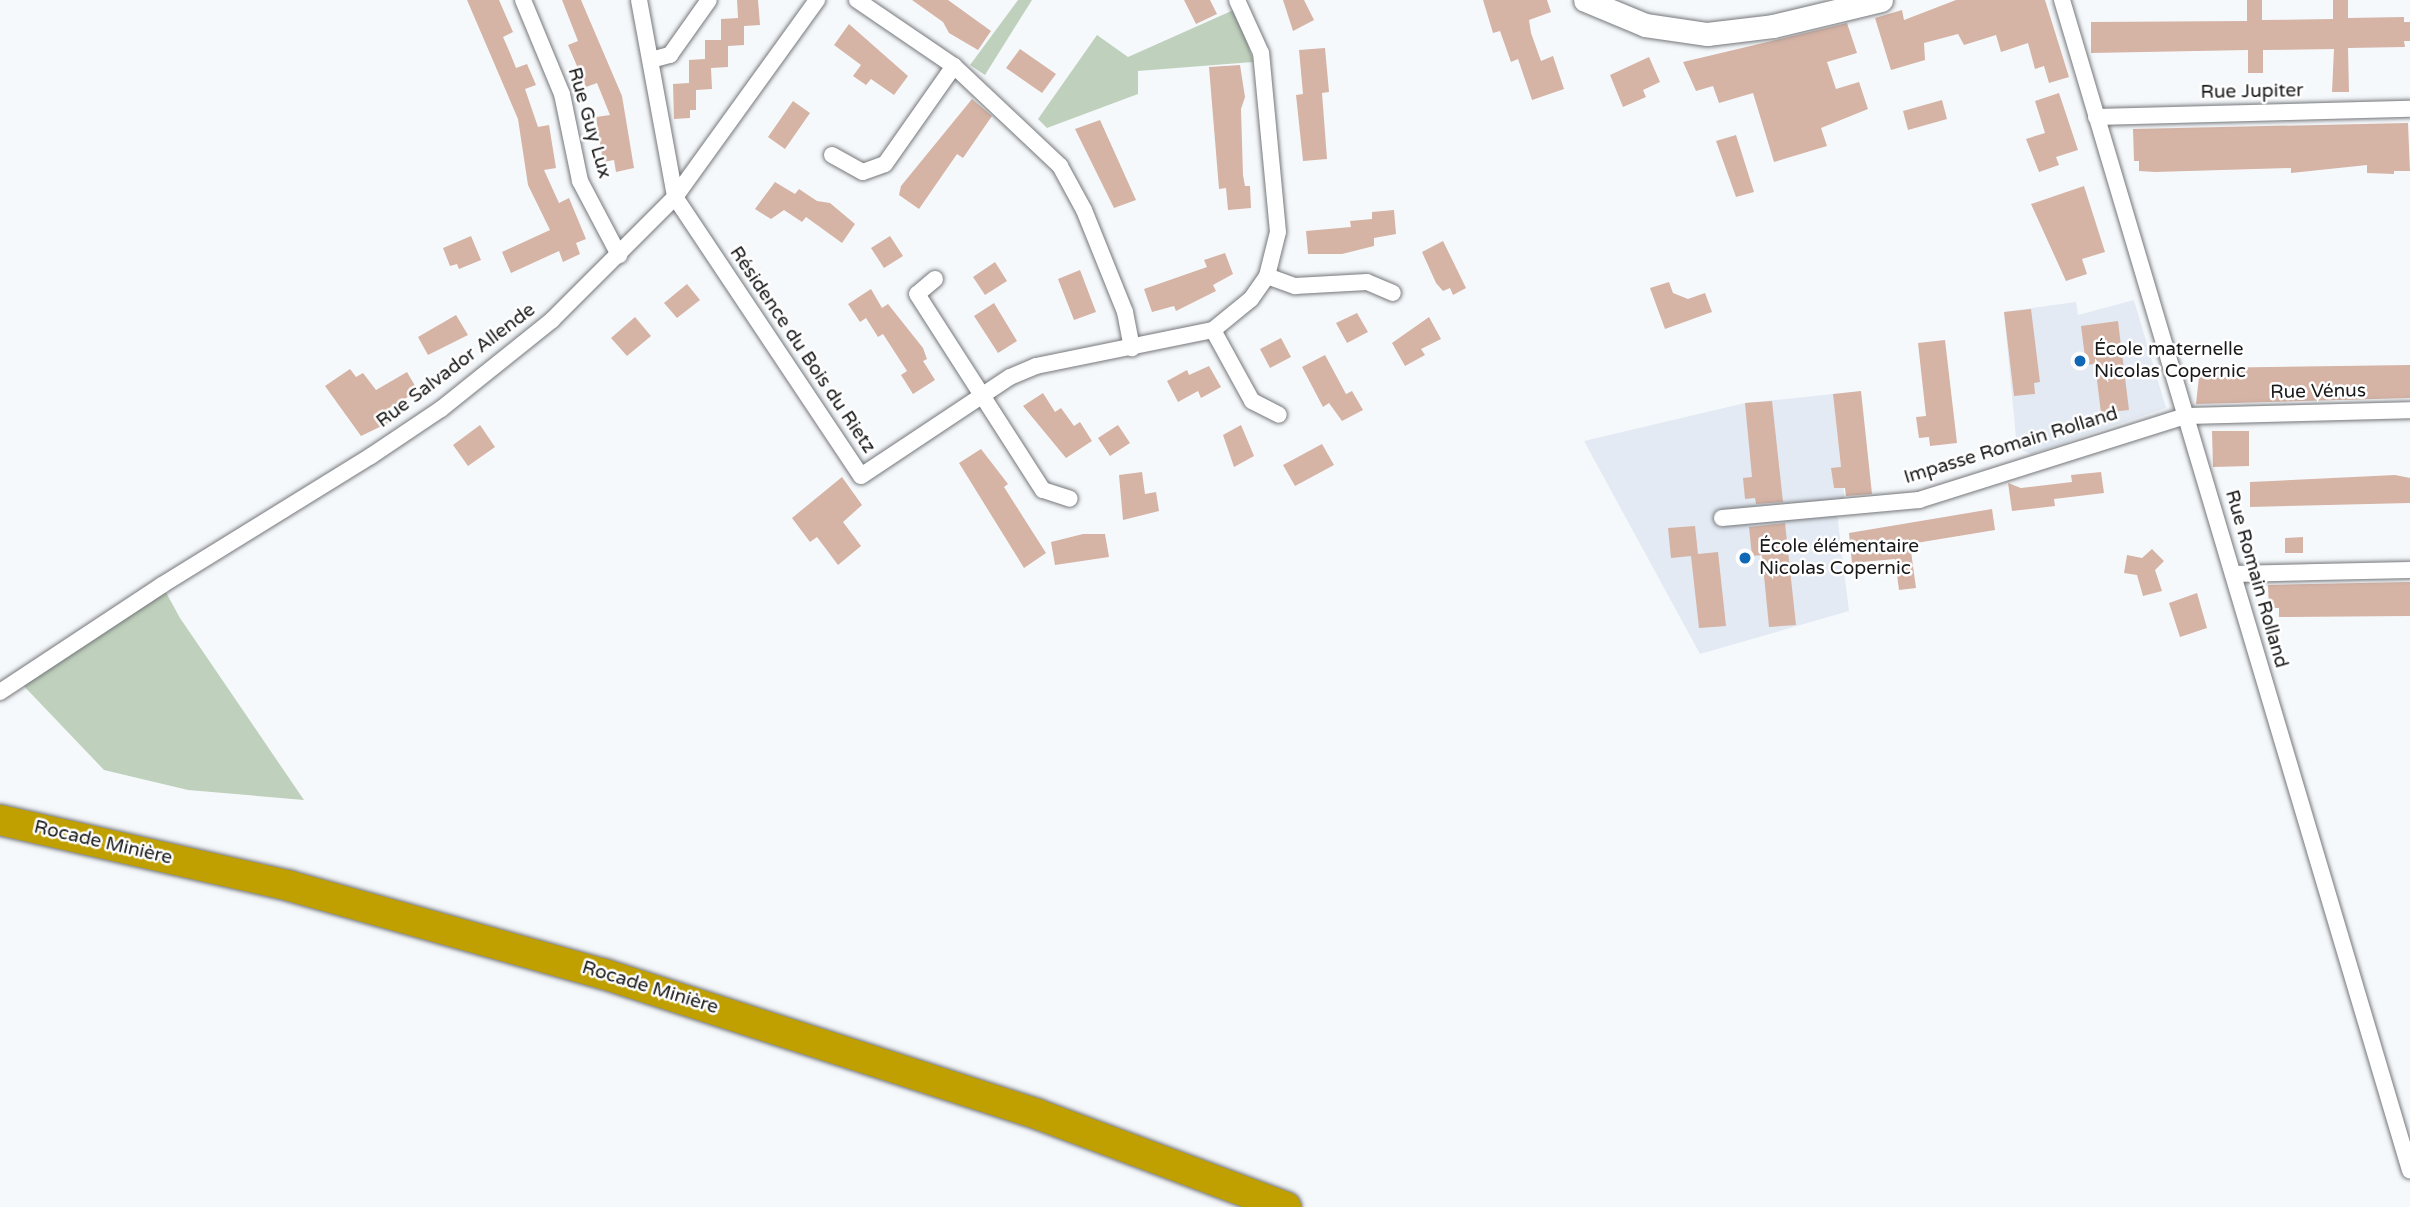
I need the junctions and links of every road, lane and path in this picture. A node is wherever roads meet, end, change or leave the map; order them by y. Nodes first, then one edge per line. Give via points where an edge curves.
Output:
1 (523, 0) edge
2 (639, 0) edge
3 (709, 0) edge
4 (817, 0) edge
5 (857, 0) edge
6 (1237, 0) edge
7 (1585, 0) edge
8 (1881, 0) edge
9 (2062, 0) edge
10 (651, 60) junction
11 (954, 66) junction
12 (2410, 109) edge
13 (2096, 117) junction
14 (832, 155) dead end
15 (675, 197) junction
16 (619, 255) junction
17 (1267, 276) junction
18 (935, 279) dead end
19 (1393, 293) dead end
20 (1213, 330) junction
21 (1132, 348) junction
22 (980, 396) junction
23 (2410, 410) edge
24 (1279, 415) dead end
25 (2186, 416) junction
26 (1070, 499) dead end
27 (1722, 517) dead end
28 (2410, 570) edge
29 (2232, 574) junction
30 (0, 692) edge
31 (0, 820) edge
32 (0, 835) edge
33 (2410, 1170) edge
34 (1235, 1207) edge
35 (1286, 1207) edge

1 - 16 street, Rue Guy Lux via 562,94 580,181
2 - 10 street
3 - 10 street via 670,55
4 - 15 street, Rue Salvador Allende
5 - 11 street
6 - 17 street, Résidence du Bois du Rietz via 1261,53 1278,232
7 - 8 street via 1645,25 1706,34 1773,26
9 - 13 street, Rue Romain Rolland
10 - 15 street
11 - 14 street via 885,164 863,172
11 - 21 street via 1060,166 1084,209 1125,312
12 - 13 street, Rue Jupiter
13 - 25 street, Rue Romain Rolland
15 - 16 street, Rue Salvador Allende
15 - 22 street, Résidence du Bois du Rietz via 861,476
16 - 30 street, Rue Salvador Allende via 552,320 440,409
17 - 19 street via 1295,286 1367,282
17 - 20 street, Résidence du Bois du Rietz via 1251,299
18 - 22 street via 917,294
20 - 21 street, Résidence du Bois du Rietz
20 - 24 street via 1252,401
21 - 22 street, Résidence du Bois du Rietz via 1036,366
22 - 26 street via 1043,490
23 - 25 street, Rue Vénus
25 - 27 street, Impasse Romain Rolland via 1919,500
25 - 29 street, Rue Romain Rolland
28 - 29 street
29 - 33 street, Rue Romain Rolland
31 - 35 highway, Rocade Minière via 290,886 604,974 1037,1114
32 - 34 highway, Rocade Minière via 218,886 613,995 933,1098

